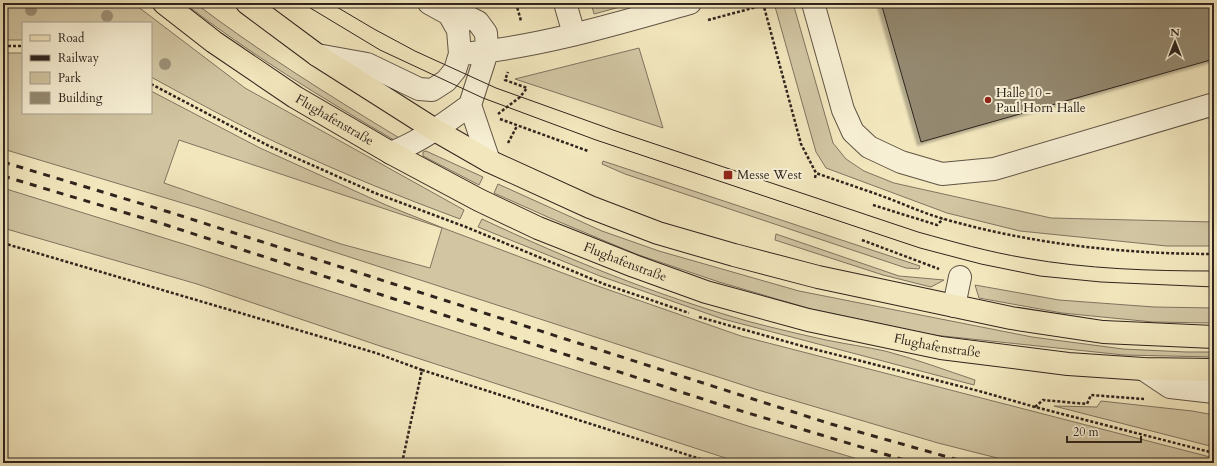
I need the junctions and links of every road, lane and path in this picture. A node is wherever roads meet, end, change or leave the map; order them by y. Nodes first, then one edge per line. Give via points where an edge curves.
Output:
1 (164, 3) edge
2 (247, 3) edge
3 (429, 3) edge
4 (516, 3) edge
5 (565, 3) edge
6 (690, 3) edge
7 (763, 3) edge
8 (813, 3) edge
9 (449, 14) junction
10 (574, 34) junction
11 (527, 44) junction
12 (3, 46) edge
13 (22, 46) edge
14 (487, 52) junction
15 (460, 54) junction
16 (317, 55) junction
17 (515, 70) dead end
18 (152, 85) edge
19 (1214, 104) edge
20 (470, 105) junction
21 (435, 130) junction
22 (588, 151) dead end
23 (391, 153) junction
24 (489, 161) junction
25 (816, 173) junction
26 (815, 178) dead end
27 (873, 205) dead end
28 (942, 219) junction
29 (862, 240) dead end
30 (3, 244) edge
31 (1214, 254) edge
32 (960, 277) joint
33 (954, 306) junction
34 (1214, 337) edge
35 (1142, 369) junction
36 (422, 370) junction
37 (1214, 370) edge
38 (1214, 392) edge
39 (1091, 395) dead end
40 (1035, 407) junction
41 (1214, 453) edge
42 (402, 463) edge
43 (713, 463) edge

1 - 23 main road, Flughafenstraße via 214,42 295,97
2 - 16 main road
3 - 9 street
4 - 11 path
5 - 10 street
6 - 10 street
7 - 25 path via 801,144
8 - 19 street via 843,110 853,132 869,147 901,162 942,174 994,169
9 - 14 street via 464,15 478,22 486,33
9 - 15 street via 458,30
10 - 11 street
11 - 14 street
12 - 13 path
14 - 15 street
14 - 20 street
15 - 16 street via 455,70 446,81 432,90 419,89 367,64
16 - 21 main road
17 - 22 path via 508,71 505,80 527,88 520,97 495,116
18 - 40 path via 268,146 375,193 466,227 604,284 708,320
20 - 21 street
20 - 24 street
21 - 23 street via 410,146
21 - 24 main road
23 - 35 main road, Flughafenstraße via 538,228 706,292 808,320 941,348 1068,364
24 - 33 main road via 590,207 658,233 818,277
25 - 26 path
25 - 28 path
27 - 28 path via 937,226
28 - 31 path via 1048,243 1132,251
29 - 32 path
30 - 36 path via 376,353
32 - 33 street
33 - 34 main road via 1011,318 1103,332
35 - 37 main road, Flughafenstraße
35 - 38 street, Flughafenstraße via 1170,387
36 - 42 path
36 - 43 path
39 - 40 path via 1087,404 1043,400
40 - 41 path

